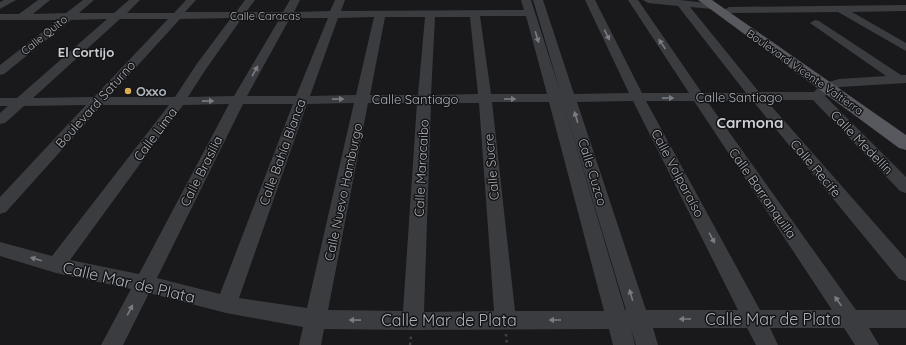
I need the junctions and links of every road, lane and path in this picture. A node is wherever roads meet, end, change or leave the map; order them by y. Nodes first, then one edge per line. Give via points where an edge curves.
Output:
1 (11, 0) edge
2 (44, 0) edge
3 (89, 0) edge
4 (135, 0) edge
5 (191, 0) edge
6 (250, 0) edge
7 (295, 0) edge
8 (340, 0) edge
9 (590, 0) edge
10 (633, 0) edge
11 (648, 0) edge
12 (782, 0) edge
13 (827, 0) edge
14 (872, 0) edge
15 (658, 1) edge
16 (711, 2) edge
17 (531, 4) edge
18 (682, 4) junction
19 (0, 6) edge
20 (885, 8) junction
21 (906, 8) edge
22 (795, 9) junction
23 (840, 9) junction
24 (729, 10) junction
25 (430, 14) junction
26 (380, 15) junction
27 (475, 15) junction
28 (68, 16) junction
29 (117, 16) junction
30 (176, 16) junction
31 (238, 16) junction
32 (286, 16) junction
33 (333, 16) junction
34 (0, 17) edge
35 (21, 17) junction
36 (906, 20) edge
37 (815, 23) dead end
38 (906, 48) edge
39 (0, 70) edge
40 (902, 79) edge
41 (828, 89) junction
42 (698, 97) junction
43 (756, 97) junction
44 (563, 98) junction
45 (638, 98) junction
46 (363, 99) junction
47 (425, 99) junction
48 (486, 99) junction
49 (302, 100) junction
50 (99, 101) junction
51 (179, 101) junction
52 (238, 101) junction
53 (0, 102) edge
54 (19, 103) junction
55 (0, 120) edge
56 (906, 129) edge
57 (906, 144) edge
58 (906, 187) edge
59 (0, 208) edge
60 (0, 249) edge
61 (56, 265) junction
62 (906, 273) edge
63 (143, 283) junction
64 (226, 304) junction
65 (316, 319) junction
66 (638, 319) junction
67 (755, 319) junction
68 (851, 319) junction
69 (906, 319) edge
70 (617, 320) junction
71 (413, 321) junction
72 (505, 321) junction
73 (112, 345) edge
74 (310, 345) edge
75 (624, 345) edge
76 (648, 345) edge
77 (767, 345) edge
78 (868, 345) edge

1 - 19 street
2 - 35 street
3 - 28 street, Calle Quito
4 - 29 street
5 - 30 street, Boulevard Saturno
6 - 31 street, Calle Lima
7 - 32 street, Calle Brasilia
8 - 33 street, Calle Bahía Blanca
9 -> 45 street, Calle Valparaíso
42 -> 10 street, Calle Barranquilla
11 - 15 street
12 - 22 street
13 - 23 street
14 - 20 street
15 - 18 street
16 - 18 street
16 - 24 main road, Boulevard Vicente Valtierra
16 - 41 main road, Boulevard Vicente Valtierra
17 - 27 street, Calle Caracas
17 - 44 street, Calle Cuzco
18 - 43 street, Calle Recife
20 - 21 street
20 - 23 street
20 - 36 street
22 - 23 street
22 - 24 street
23 - 38 street
24 - 41 main road, Boulevard Vicente Valtierra
25 - 26 street, Calle Caracas
25 - 27 street, Calle Caracas
25 - 47 street, Calle Maracaibo
26 - 33 street, Calle Caracas
26 - 46 street, Calle Nuevo Hamburgo
27 - 48 street, Calle Sucre
28 - 29 street, Calle Caracas
28 - 35 street, Calle Caracas
28 - 39 street, Calle Quito
29 - 30 street, Calle Caracas
29 - 54 street
30 - 31 street, Calle Caracas
30 - 50 street, Boulevard Saturno
31 - 32 street, Calle Caracas
31 - 51 street, Calle Lima
32 - 33 street, Calle Caracas
52 -> 32 street, Calle Brasilia
33 - 49 street, Calle Bahía Blanca
34 - 35 street, Calle Caracas
37 - 40 street
40 - 41 street, Calle Santiago
41 - 43 street, Calle Santiago
41 - 56 main road, Boulevard Vicente Valtierra
41 - 57 main road, Boulevard Vicente Valtierra
41 - 58 street, Calle Medellín
42 - 43 street, Calle Santiago
45 -> 42 street, Calle Santiago
68 -> 42 street, Calle Barranquilla
43 - 62 street, Calle Recife
44 - 45 street, Calle Santiago
48 -> 44 street, Calle Santiago
66 -> 44 street, Calle Cuzco
44 - 70 street, Calle Cuzco
45 -> 67 street, Calle Valparaíso
46 - 47 street, Calle Santiago
49 -> 46 street, Calle Santiago
46 - 65 street, Calle Nuevo Hamburgo
47 - 48 street, Calle Santiago
47 - 71 street, Calle Maracaibo
48 - 72 street, Calle Sucre
49 - 52 street, Calle Santiago
49 - 64 street, Calle Bahía Blanca
50 - 51 street, Calle Santiago
50 - 54 street, Calle Santiago
50 - 59 street, Boulevard Saturno
51 -> 52 street, Calle Santiago
51 - 61 street, Calle Lima
52 - 63 street, Calle Brasilia
53 - 54 street, Calle Santiago
54 - 55 street
61 -> 60 street, Calle Mar de Plata
61 - 63 street, Calle Mar de Plata
63 - 64 street, Calle Mar de Plata
73 -> 63 street, Calle Brasilia
64 - 65 street, Calle Mar de Plata
71 -> 65 street, Calle Mar de Plata
65 - 74 street, Calle Nuevo Hamburgo
67 -> 66 street, Calle Mar de Plata
66 - 70 street, Calle Mar de Plata
66 - 76 street, Calle Cuzco
67 - 68 street, Calle Mar de Plata
67 - 77 street, Calle Valparaíso
68 - 69 street, Calle Mar de Plata
68 - 78 street, Calle Barranquilla
70 -> 72 street, Calle Mar de Plata
70 - 75 street, Calle Cuzco
71 - 72 street, Calle Mar de Plata

